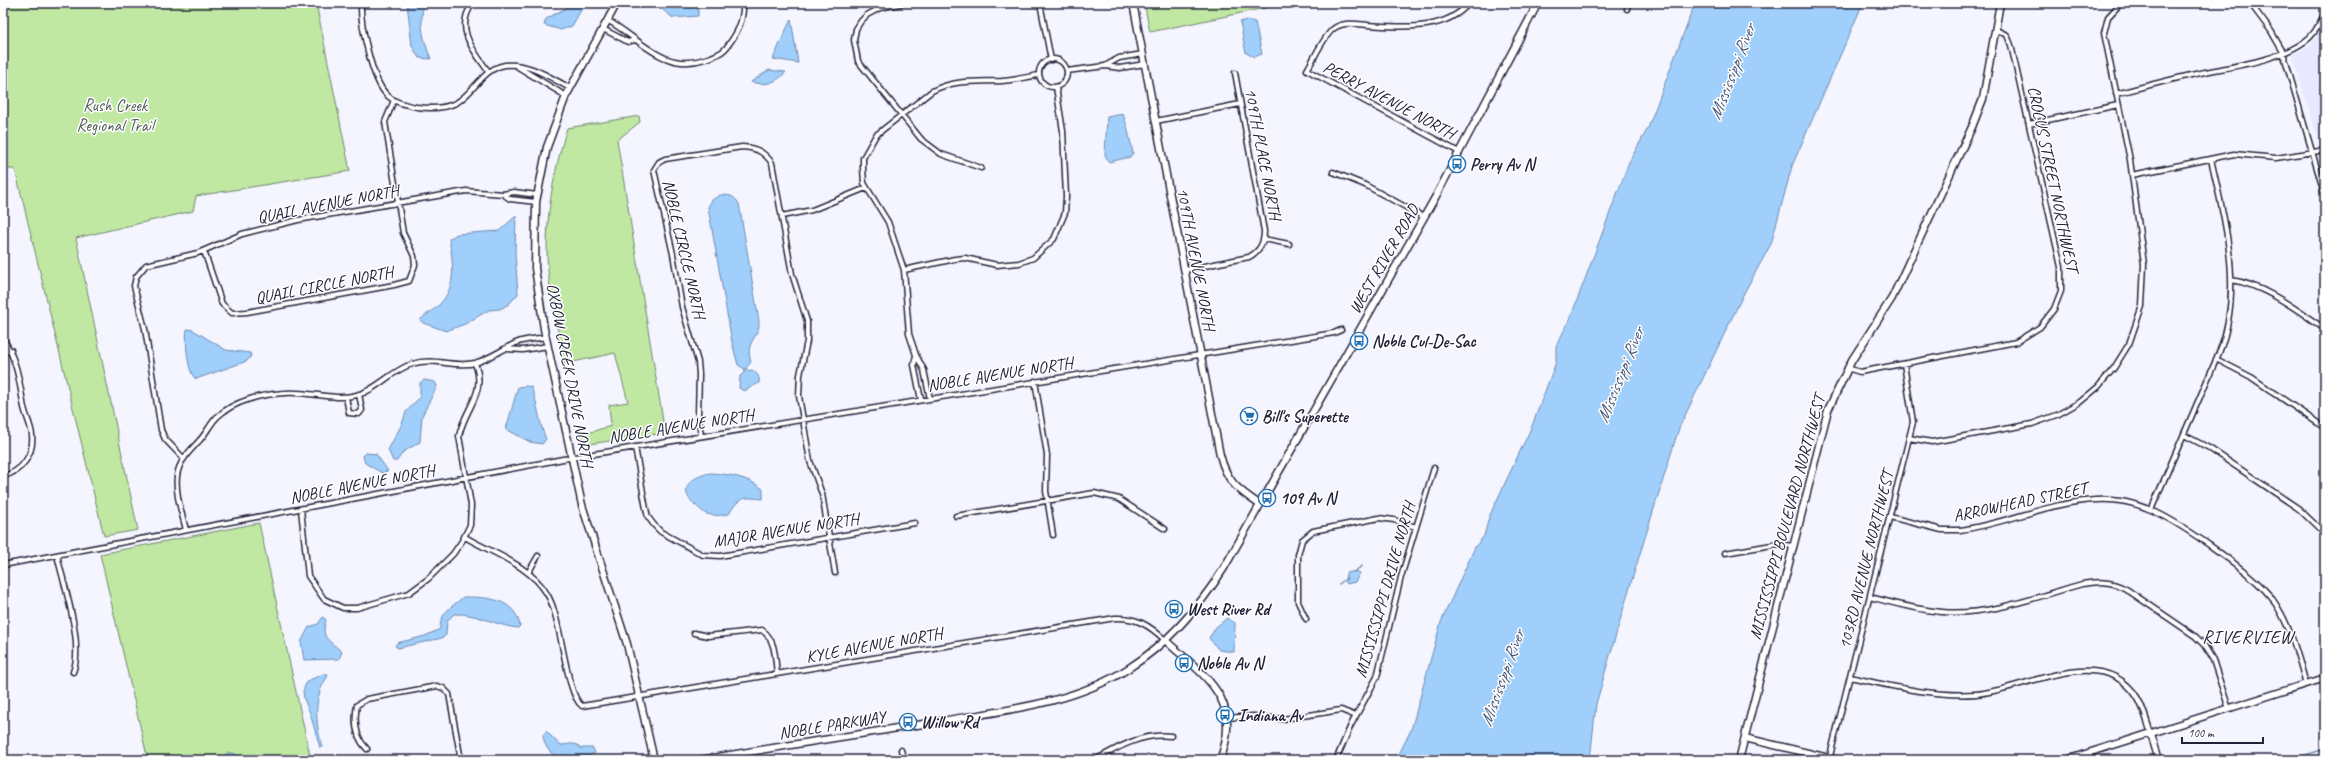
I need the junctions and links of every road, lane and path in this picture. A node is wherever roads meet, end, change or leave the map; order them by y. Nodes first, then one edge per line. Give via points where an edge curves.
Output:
1 (361, 3) edge
2 (473, 3) edge
3 (617, 3) edge
4 (743, 3) edge
5 (904, 3) edge
6 (1040, 3) edge
7 (1133, 3) edge
8 (1468, 3) edge
9 (1538, 3) edge
10 (1628, 3) edge
11 (2000, 3) edge
12 (2121, 3) edge
13 (2250, 3) edge
14 (1627, 9) dead end
15 (2325, 13) edge
16 (607, 20) junction
17 (602, 28) junction
18 (1996, 30) junction
19 (635, 40) junction
20 (2283, 52) junction
21 (1143, 54) junction
22 (1051, 60) junction
23 (1145, 64) junction
24 (1105, 66) junction
25 (518, 67) junction
26 (488, 71) junction
27 (1067, 71) junction
28 (1234, 73) dead end
29 (1040, 75) junction
30 (1056, 87) junction
31 (570, 88) junction
32 (467, 94) junction
33 (2116, 94) junction
34 (566, 96) junction
35 (471, 98) dead end
36 (394, 100) junction
37 (1240, 104) junction
38 (2118, 105) junction
39 (901, 114) junction
40 (1156, 121) junction
41 (2029, 124) junction
42 (2325, 150) edge
43 (1459, 152) junction
44 (2312, 152) junction
45 (2211, 159) junction
46 (981, 168) dead end
47 (1333, 172) dead end
48 (2132, 175) junction
49 (866, 188) junction
50 (503, 194) junction
51 (537, 195) junction
52 (2325, 196) edge
53 (536, 202) junction
54 (397, 204) junction
55 (782, 216) junction
56 (1424, 217) junction
57 (1264, 239) junction
58 (1289, 244) dead end
59 (204, 251) junction
60 (904, 270) junction
61 (1184, 270) junction
62 (2231, 280) junction
63 (2325, 329) edge
64 (1341, 330) dead end
65 (546, 337) junction
66 (3, 338) edge
67 (548, 346) junction
68 (506, 349) junction
69 (11, 350) junction
70 (3, 353) edge
71 (1200, 354) junction
72 (916, 355) junction
73 (2216, 359) junction
74 (475, 363) junction
75 (1904, 364) junction
76 (1847, 368) junction
77 (1035, 382) junction
78 (359, 394) junction
79 (346, 397) junction
80 (930, 399) junction
81 (920, 400) junction
82 (803, 419) junction
83 (2325, 428) edge
84 (2184, 435) junction
85 (701, 436) junction
86 (1909, 438) junction
87 (635, 447) junction
88 (571, 458) junction
89 (184, 459) junction
90 (1434, 468) dead end
91 (3, 476) edge
92 (466, 478) junction
93 (1048, 500) junction
94 (1259, 504) junction
95 (301, 509) junction
96 (2151, 510) junction
97 (956, 516) dead end
98 (1890, 518) junction
99 (915, 523) dead end
100 (1416, 526) junction
101 (1165, 529) dead end
102 (186, 530) junction
103 (2325, 534) edge
104 (1053, 535) dead end
105 (465, 537) junction
106 (829, 537) junction
107 (1793, 546) junction
108 (57, 554) junction
109 (1726, 554) dead end
110 (538, 556) dead end
111 (3, 565) edge
112 (528, 573) junction
113 (835, 573) dead end
114 (1870, 597) junction
115 (1306, 619) dead end
116 (694, 633) dead end
117 (1165, 640) junction
118 (73, 672) dead end
119 (778, 674) junction
120 (1850, 677) junction
121 (2325, 678) edge
122 (2306, 684) junction
123 (640, 696) junction
124 (2229, 709) junction
125 (1356, 716) junction
126 (1226, 718) junction
127 (2151, 734) junction
128 (1171, 736) dead end
129 (1744, 738) junction
130 (366, 749) dead end
131 (902, 750) dead end
132 (1829, 759) edge
133 (461, 760) edge
134 (654, 760) edge
135 (701, 760) edge
136 (904, 760) edge
137 (1095, 760) edge
138 (1220, 760) edge
139 (1336, 760) edge
140 (1739, 760) edge
141 (1837, 760) edge
142 (2066, 760) edge
143 (2159, 760) edge

1 - 36 street via 377,82
2 - 26 street via 465,21 466,34 472,49
3 - 16 street, OXBOW CREEK DRIVE NORTH
4 - 19 street via 740,27 724,50 712,57 689,64 677,62
5 - 39 street via 880,8 867,15 856,29 854,40 858,61
6 - 22 street
7 - 21 street, 109TH AVENUE NORTH
8 - 43 street, PERRY AVENUE NORTH via 1453,17 1431,24 1339,25 1329,33 1307,70
9 - 43 street, WEST RIVER ROAD
10 - 14 street
11 - 18 street, MISSISSIPPI BOULEVARD NORTHWEST
12 - 33 street via 2108,17 2104,33
13 - 20 street
15 - 20 street via 2313,35 2301,45
16 - 17 street, OXBOW CREEK DRIVE NORTH
16 - 19 street
17 - 19 street via 628,42
17 - 31 street, OXBOW CREEK DRIVE NORTH
18 - 41 street, CROCUS STREET NORTHWEST via 2007,35 2011,44
18 - 76 street, MISSISSIPPI BOULEVARD NORTHWEST via 1983,99 1972,127 1894,294
20 - 33 street via 2264,60
20 - 44 street
21 - 23 street, 109TH AVENUE NORTH
21 - 24 street via 1119,58
22 - 27 street via 1059,61
22 - 29 street via 1043,64
23 - 24 street via 1120,68
23 - 40 street, 109TH AVENUE NORTH
24 - 27 street
25 - 26 street via 505,65
25 - 31 street via 528,67
25 - 34 street
26 - 32 street
27 - 30 street via 1066,79
28 - 37 street, 109TH PLACE NORTH
29 - 30 street via 1044,83
29 - 39 street via 1002,81 952,83 932,91
30 - 60 street via 1063,131 1066,213 1054,239 1033,258 1019,263 997,265 965,258
31 - 34 street, OXBOW CREEK DRIVE NORTH
32 - 35 street
32 - 36 street via 454,104 427,109
33 - 38 street
34 - 51 street, OXBOW CREEK DRIVE NORTH via 547,147
36 - 54 street via 384,122
37 - 40 street
37 - 57 street, 109TH PLACE NORTH
38 - 41 street
38 - 48 street
39 - 46 street via 921,139 936,151
39 - 49 street via 876,135 867,148 863,158
40 - 61 street, 109TH AVENUE NORTH
41 - 75 street, CROCUS STREET NORTHWEST via 2061,267 2060,291 2054,309 2040,327 2021,340
42 - 44 street
43 - 56 street, WEST RIVER ROAD
44 - 45 street via 2282,158 2234,154
44 - 52 street
45 - 48 street
45 - 62 street via 2230,248
47 - 56 street via 1365,185
48 - 86 street via 2144,264 2144,296 2132,338 2109,375 2072,407 2032,424 1932,442
49 - 55 street via 812,210
49 - 60 street via 888,222
50 - 51 street, QUAIL AVENUE NORTH via 514,192
50 - 53 street, QUAIL AVENUE NORTH via 510,199
50 - 54 street, QUAIL AVENUE NORTH via 466,191
51 - 53 street, OXBOW CREEK DRIVE NORTH
53 - 65 street, OXBOW CREEK DRIVE NORTH via 535,268
54 - 59 street, QUAIL AVENUE NORTH via 272,225 232,238
54 - 59 street, QUAIL CIRCLE NORTH via 403,233 414,256 415,265 413,274 404,283 232,313 222,304
55 - 82 street, NOBLE CIRCLE NORTH via 792,274 807,321 806,349 799,386
55 - 85 street, NOBLE CIRCLE NORTH via 772,163 760,150 742,147 674,157 659,162 654,170 682,307 700,374 698,415
56 - 94 street, WEST RIVER ROAD
57 - 58 street
57 - 61 street via 1260,248 1249,256
59 - 89 street, QUAIL AVENUE NORTH via 151,262 140,270 134,286 146,329 161,430 165,439
60 - 72 street via 910,334
61 - 71 street, 109TH AVENUE NORTH
62 - 63 street via 2270,294
62 - 73 street via 2227,331
64 - 71 street, NOBLE AVENUE NORTH
65 - 67 street, OXBOW CREEK DRIVE NORTH
65 - 68 street via 517,343
66 - 69 street
67 - 68 street via 523,350
67 - 88 street, OXBOW CREEK DRIVE NORTH
68 - 74 street
69 - 70 street
69 - 91 street via 19,372 32,443 23,465 15,472
71 - 77 street, NOBLE AVENUE NORTH
71 - 94 street, 109TH AVENUE NORTH via 1223,469 1236,487
72 - 80 street via 924,370
72 - 81 street via 914,365
73 - 83 street via 2251,377
73 - 84 street
74 - 78 street via 414,363 392,373
74 - 92 street via 480,379 479,388 459,436
75 - 76 street, CROCUS STREET NORTHWEST via 1860,372
75 - 86 street, 103RD AVENUE NORTHWEST via 1913,416
76 - 107 street, MISSISSIPPI BOULEVARD NORTHWEST via 1828,410
77 - 80 street, NOBLE AVENUE NORTH
77 - 93 street via 1047,455
78 - 79 street
78 - 79 street via 362,410 359,414 349,414
79 - 89 street via 284,392 241,402 217,417
80 - 81 street, NOBLE AVENUE NORTH
81 - 82 street, NOBLE AVENUE NORTH
82 - 85 street, NOBLE AVENUE NORTH
82 - 106 street, NOBLE CIRCLE NORTH via 810,461 822,494
84 - 96 street
84 - 103 street via 2209,448 2290,503
85 - 87 street, NOBLE AVENUE NORTH
86 - 98 street, 103RD AVENUE NORTHWEST
87 - 88 street, NOBLE AVENUE NORTH
87 - 106 street, MAJOR AVENUE NORTH via 648,517 660,532 703,555 720,556
88 - 92 street, NOBLE AVENUE NORTH
88 - 123 street, OXBOW CREEK DRIVE NORTH via 585,516 617,610
89 - 102 street via 176,484
90 - 100 street, MISSISSIPPI DRIVE NORTH
92 - 95 street, NOBLE AVENUE NORTH
92 - 105 street via 471,515
93 - 97 street
93 - 101 street via 1094,493 1110,496
93 - 104 street
94 - 117 street, WEST RIVER ROAD via 1217,580
95 - 102 street, NOBLE AVENUE NORTH
95 - 105 street via 308,576 324,599 343,608 357,608 409,593 440,567
96 - 98 street, ARROWHEAD STREET via 2117,502 2081,501 1954,531
96 - 122 street, ARROWHEAD STREET via 2171,520 2244,571 2269,594 2285,620
98 - 114 street, 103RD AVENUE NORTHWEST
99 - 106 street, MAJOR AVENUE NORTH
100 - 115 street via 1379,518 1307,534 1302,540 1297,573 1298,602
100 - 125 street, MISSISSIPPI DRIVE NORTH via 1377,677
102 - 108 street, NOBLE AVENUE NORTH
105 - 112 street
106 - 113 street, NOBLE CIRCLE NORTH
107 - 109 street via 1778,544
107 - 129 street, MISSISSIPPI BOULEVARD NORTHWEST
108 - 111 street, NOBLE AVENUE NORTH
108 - 118 street via 77,644 77,663
110 - 112 street
112 - 123 street, KYLE AVENUE NORTH via 547,594 555,611 577,702 582,706
114 - 120 street, 103RD AVENUE NORTHWEST
114 - 124 street via 1925,610 1964,612 1993,608 2082,584 2112,583 2126,589 2200,640 2213,660
116 - 119 street via 708,636 762,630 772,641
117 - 119 street, KYLE AVENUE NORTH via 1143,622 1115,618
117 - 126 street via 1215,687 1223,701
117 - 135 street, NOBLE PARKWAY via 1124,672 1052,701
119 - 123 street, KYLE AVENUE NORTH
120 - 127 street via 1914,691 1973,694 2009,688 2071,672 2097,670 2120,679 2132,690 2142,706
120 - 132 street, 103RD AVENUE NORTHWEST
121 - 122 street
122 - 124 street
123 - 134 street, OXBOW CREEK DRIVE NORTH
124 - 127 street
125 - 126 street via 1341,710 1283,719 1252,716
125 - 139 street, MISSISSIPPI DRIVE NORTH
126 - 138 street via 1226,741
127 - 142 street
127 - 143 street
128 - 137 street via 1148,736
129 - 132 street
129 - 140 street, MISSISSIPPI BOULEVARD NORTHWEST
130 - 133 street via 358,740 355,716 357,705 367,699 437,686 449,694
131 - 136 street
132 - 141 street

